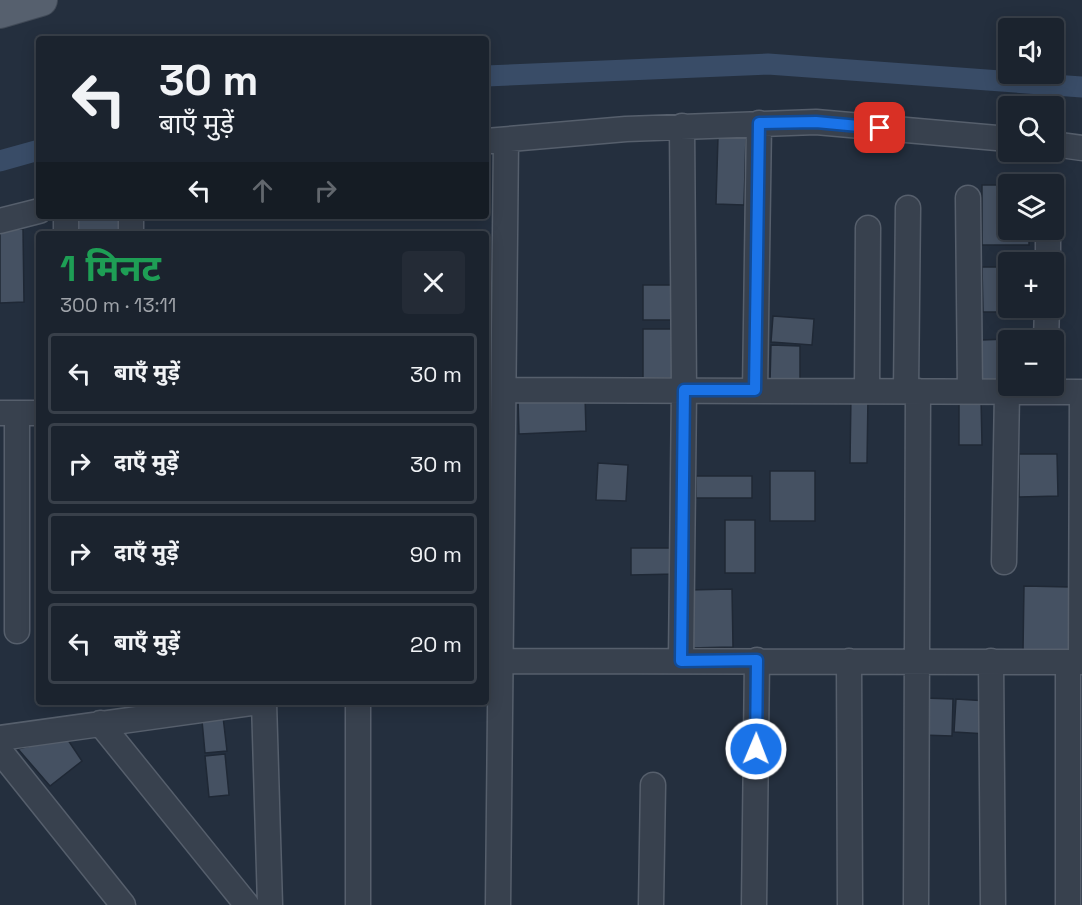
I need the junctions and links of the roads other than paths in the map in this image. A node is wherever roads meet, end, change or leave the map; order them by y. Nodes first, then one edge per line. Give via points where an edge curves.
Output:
1 (41, 0) edge
2 (0, 12) edge
3 (759, 123) junction
4 (682, 126) junction
5 (998, 139) edge
6 (496, 140) edge
7 (1064, 146) edge
8 (1082, 148) edge
9 (968, 198) dead end
10 (908, 208) dead end
11 (36, 213) edge
12 (0, 221) edge
13 (868, 228) dead end
14 (505, 390) junction
15 (684, 390) junction
16 (755, 390) junction
17 (1064, 390) edge
18 (867, 391) junction
19 (912, 391) junction
20 (970, 391) junction
21 (998, 392) edge
22 (1007, 396) edge
23 (19, 413) edge
24 (495, 416) edge
25 (1005, 561) dead end
26 (17, 632) dead end
27 (757, 660) junction
28 (681, 661) junction
29 (849, 661) junction
30 (916, 661) junction
31 (991, 661) junction
32 (494, 662) edge
33 (1077, 662) edge
34 (236, 705) edge
35 (264, 705) edge
36 (358, 705) edge
37 (100, 723) junction
38 (0, 738) edge
39 (0, 750) edge
40 (653, 785) dead end
41 (123, 905) edge
42 (247, 905) edge
43 (270, 905) edge
44 (358, 905) edge
45 (498, 905) edge
46 (651, 905) edge
47 (754, 905) edge
48 (850, 905) edge
49 (916, 905) edge
50 (993, 905) edge
51 (1068, 905) edge

1 - 2 main road
3 - 4 street
3 - 5 street via 816,122
3 - 16 street
4 - 6 street
4 - 15 street
6 - 14 street
7 - 8 street
9 - 20 street
10 - 19 street
11 - 12 street
13 - 18 street
14 - 15 street
14 - 24 street
15 - 16 street
15 - 28 street
16 - 18 street
17 - 33 street via 1082,392
18 - 19 street
19 - 20 street
19 - 30 street
20 - 21 street
22 - 25 street
23 - 26 street
24 - 32 street
27 - 28 street
27 - 29 street
27 - 47 street
28 - 32 street
29 - 30 street
29 - 48 street
30 - 31 street
30 - 49 street
31 - 33 street
31 - 50 street
32 - 45 street
33 - 51 street
34 - 37 street
35 - 43 street
36 - 44 street
37 - 38 street
37 - 42 street
39 - 41 street
40 - 46 street

